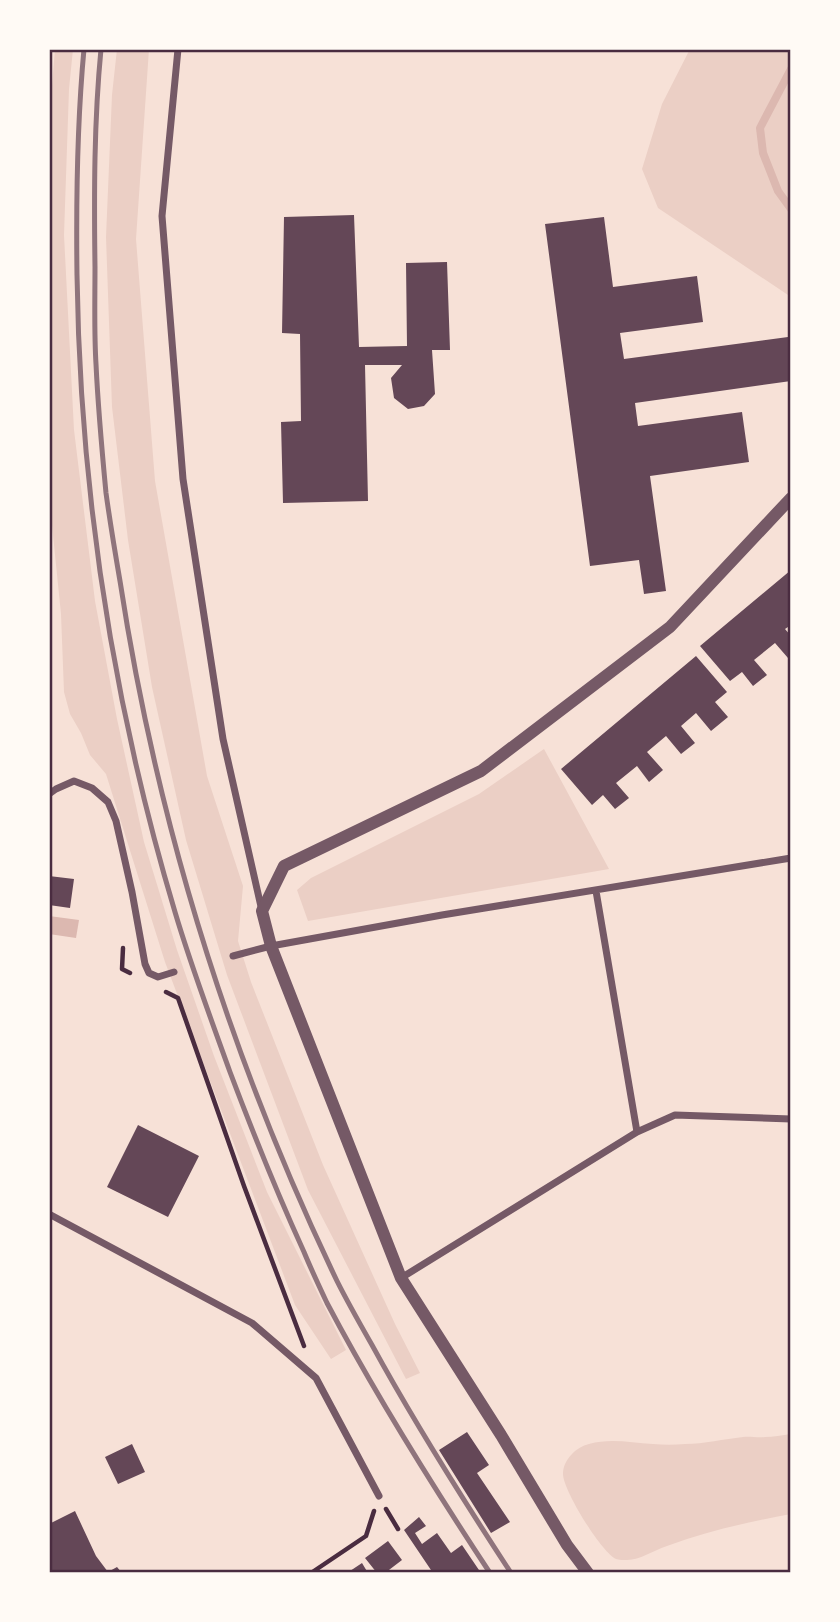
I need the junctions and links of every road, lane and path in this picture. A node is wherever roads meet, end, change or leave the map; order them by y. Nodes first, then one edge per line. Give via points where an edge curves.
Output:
1 (178, 49) edge
2 (791, 498) edge
3 (49, 794) edge
4 (791, 858) edge
5 (596, 891) junction
6 (262, 911) junction
7 (141, 945) junction
8 (271, 946) junction
9 (233, 956) dead end
10 (174, 972) dead end
11 (133, 975) dead end
12 (156, 987) dead end
13 (791, 1119) edge
14 (637, 1132) junction
15 (49, 1214) edge
16 (401, 1278) junction
17 (316, 1378) junction
18 (379, 1496) junction
19 (398, 1529) dead end
20 (311, 1573) edge
21 (588, 1573) edge

1 - 6 street via 162,216 183,479 223,740
2 - 6 street via 670,627 481,771 284,866
3 - 7 street via 74,781 92,788 108,802 116,821
4 - 5 street
5 - 8 street
5 - 14 street
6 - 8 street
7 - 10 street via 149,973 158,977
7 - 11 path via 123,944 122,969
8 - 9 street
8 - 16 street
12 - 17 path via 178,998
13 - 14 street via 675,1115
14 - 16 street
15 - 17 street via 252,1323
16 - 21 street
17 - 18 street
18 - 19 path
18 - 20 path via 366,1536

